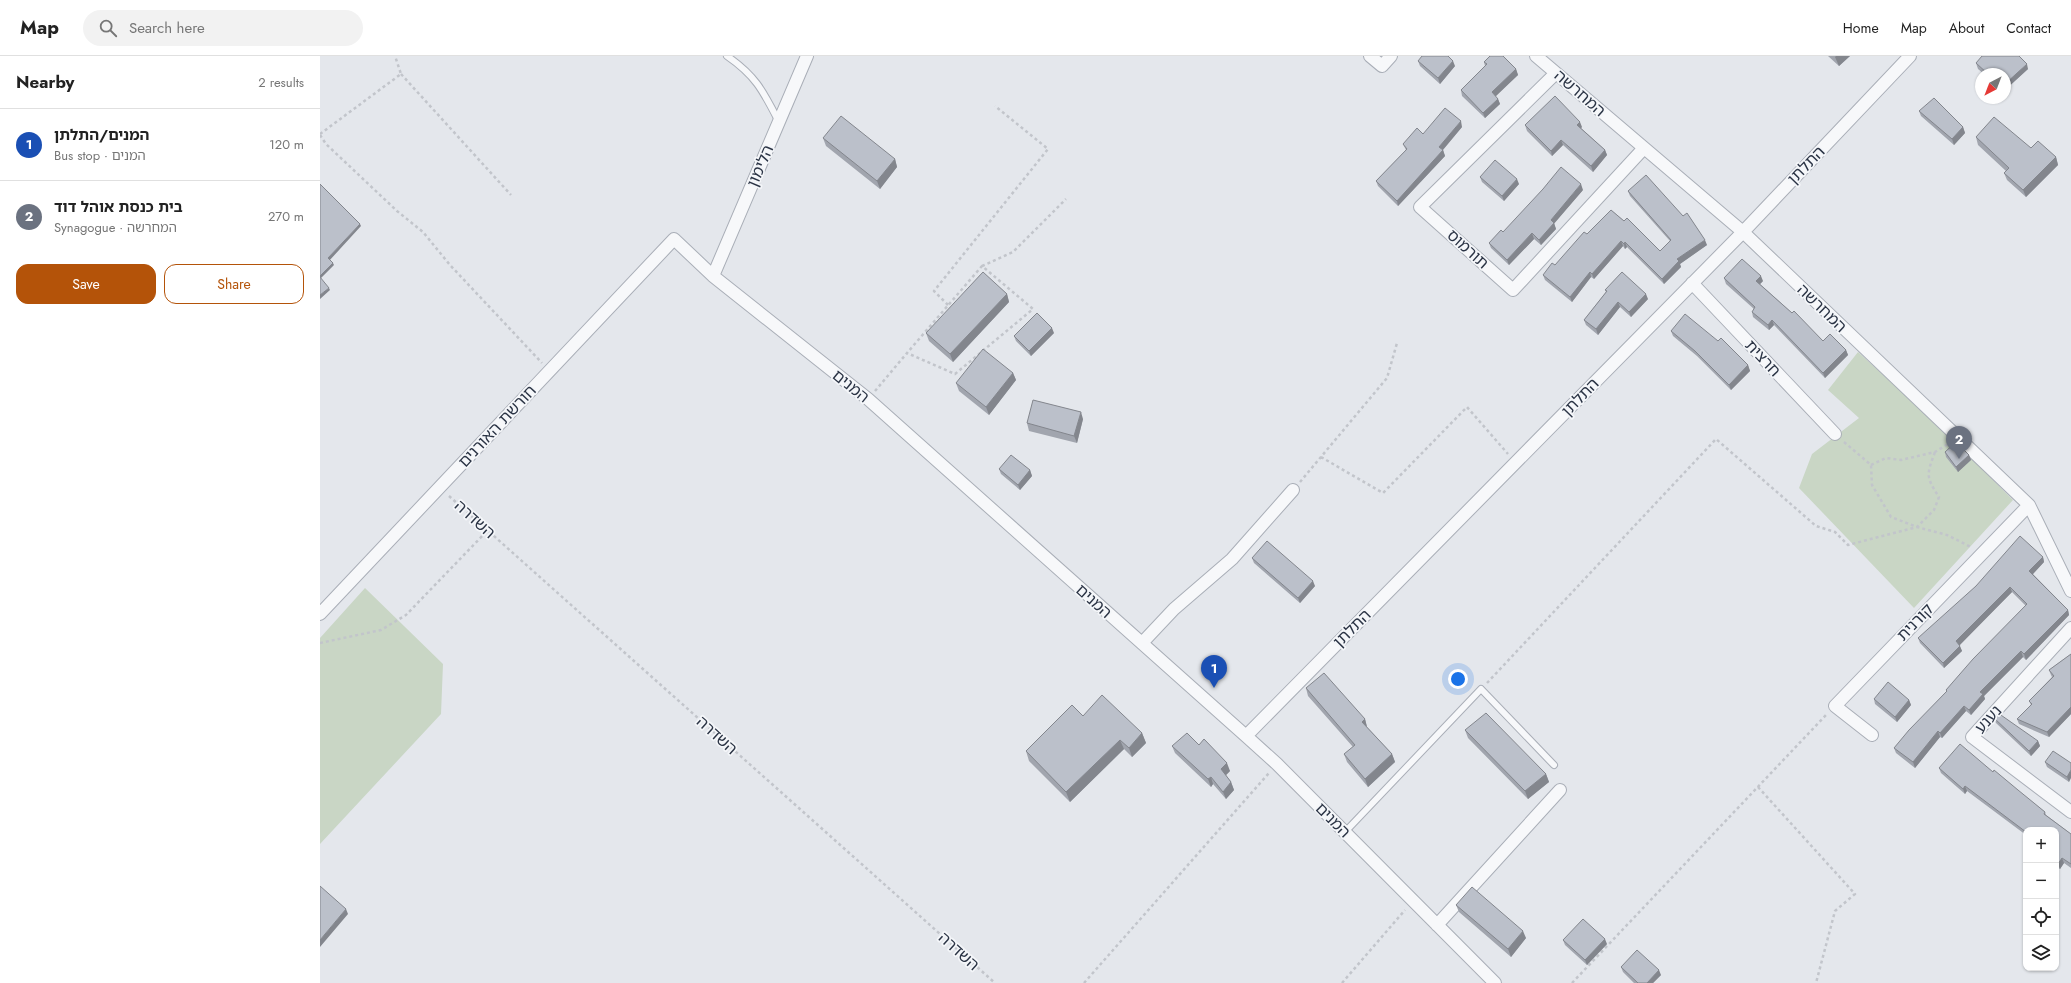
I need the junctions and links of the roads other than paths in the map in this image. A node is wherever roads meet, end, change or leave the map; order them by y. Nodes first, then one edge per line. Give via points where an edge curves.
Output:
1 (727, 56) edge
2 (807, 56) edge
3 (1370, 56) edge
4 (1391, 56) edge
5 (1536, 56) edge
6 (1910, 56) edge
7 (1556, 72) junction
8 (779, 122) junction
9 (1644, 148) junction
10 (1743, 232) junction
11 (674, 239) joint
12 (713, 276) junction
13 (1692, 283) junction
14 (1835, 434) road end
15 (1293, 490) road end
16 (2029, 504) junction
17 (2071, 591) edge
18 (320, 614) edge
19 (2071, 628) edge
20 (1142, 643) junction
21 (1872, 735) dead end
22 (1246, 736) junction
23 (1554, 765) dead end
24 (1560, 790) dead end
25 (2071, 812) edge
26 (1346, 832) junction
27 (1437, 925) junction
28 (1495, 983) edge

1 - 8 lane via 756,80
2 - 8 street, הלימון
3 - 4 street via 1382,66
5 - 7 street, המחרשה
6 - 10 street, התלתן
7 - 9 street, המחרשה
7 - 9 street, תורמוס via 1420,207 1513,290
8 - 12 street, הלימון
9 - 10 street, המחרשה
10 - 13 street, התלתן
10 - 16 street, המחרשה
11 - 12 street, המנים
11 - 18 street, חורשת האורנים
12 - 20 street, המנים via 868,399
13 - 14 street, חרצית
13 - 22 street, התלתן
15 - 20 street via 1232,559 1174,609
16 - 17 street, המחרשה
16 - 21 street, קורנית via 1835,706
19 - 25 street, נענע via 1972,737
20 - 22 street, המנים
22 - 26 street, המנים
23 - 26 lane via 1482,689
24 - 27 street
26 - 27 street, המנים
27 - 28 street, המנים

